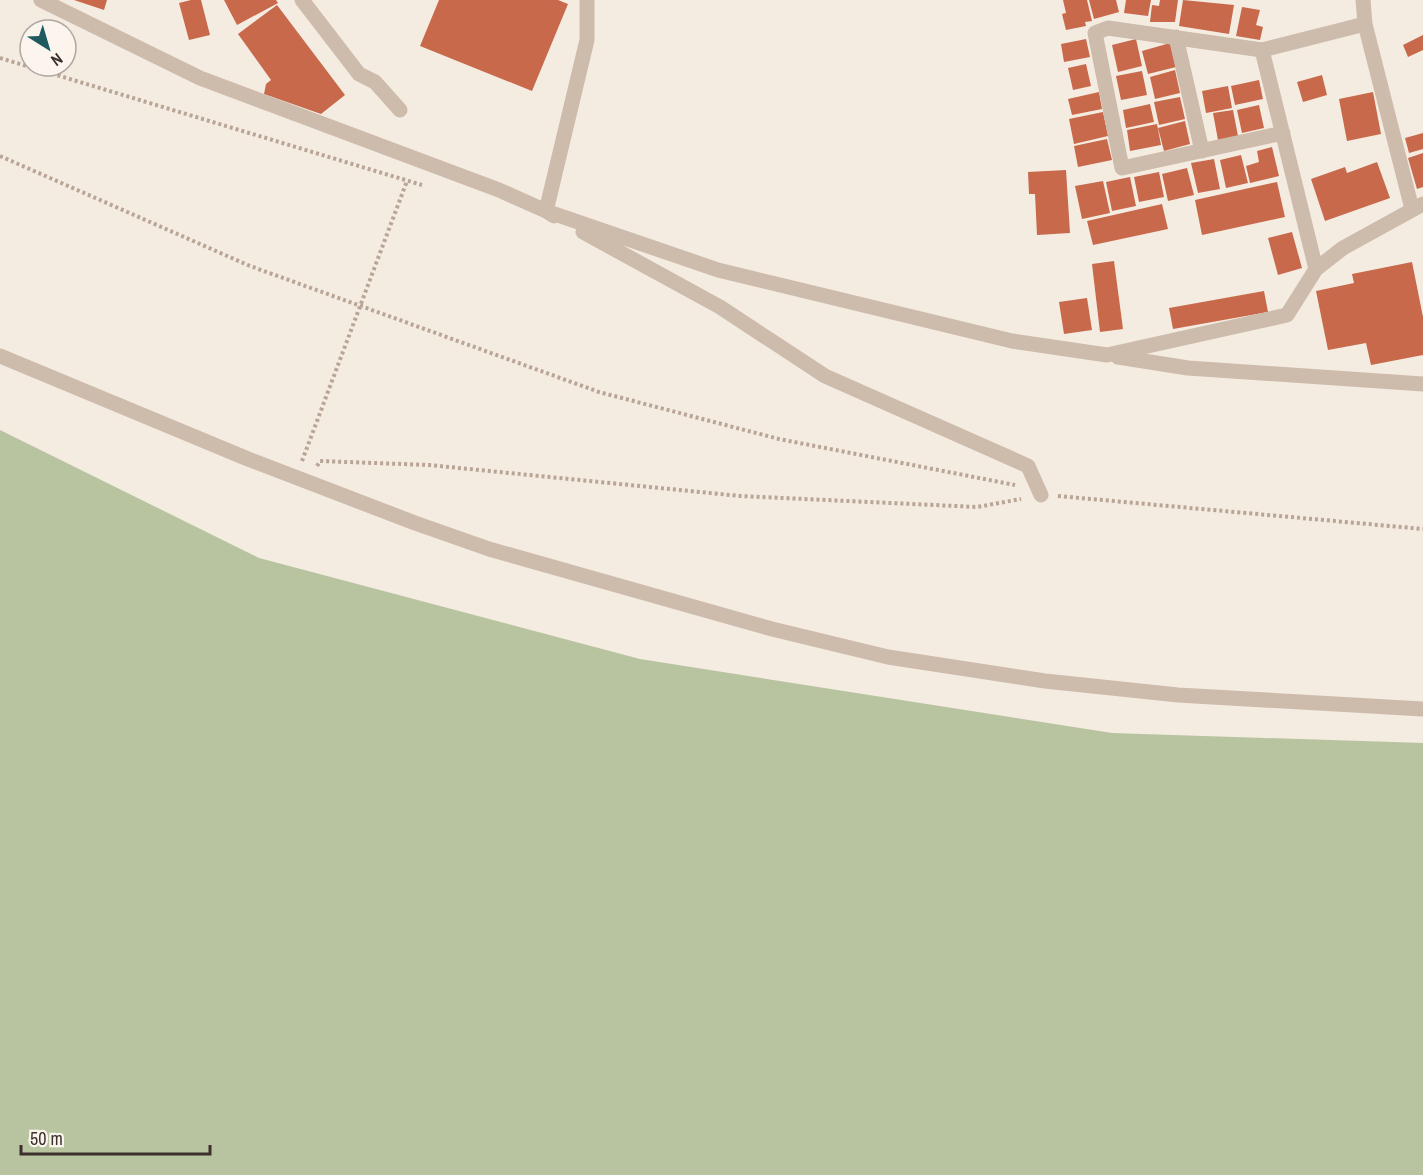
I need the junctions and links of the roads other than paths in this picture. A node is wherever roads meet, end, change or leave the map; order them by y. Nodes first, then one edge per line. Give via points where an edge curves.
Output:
1 (41, 0) edge
2 (302, 0) edge
3 (587, 0) edge
4 (1363, 0) edge
5 (1365, 24) junction
6 (1176, 37) junction
7 (1262, 50) junction
8 (400, 110) dead end
9 (1283, 133) junction
10 (1202, 151) junction
11 (1418, 207) edge
12 (546, 211) junction
13 (1316, 269) junction
14 (1107, 355) junction
15 (0, 356) edge
16 (1423, 384) edge
17 (1041, 495) road end
18 (1423, 709) edge

1 - 12 street via 200,78 500,190
2 - 8 street via 359,74 375,82
3 - 12 street via 587,40
4 - 5 street
5 - 7 street
5 - 11 street
6 - 7 street
6 - 10 street
6 - 10 street via 1108,28 1095,33 1122,168
7 - 9 street
9 - 10 street
9 - 13 street
11 - 13 street via 1343,248
12 - 14 street via 718,270 1012,341
12 - 17 street via 720,307 825,376 1028,466
13 - 14 street via 1287,315
14 - 16 street via 1188,368
15 - 18 street via 302,480 489,549 772,629 888,657 1045,681 1178,695

